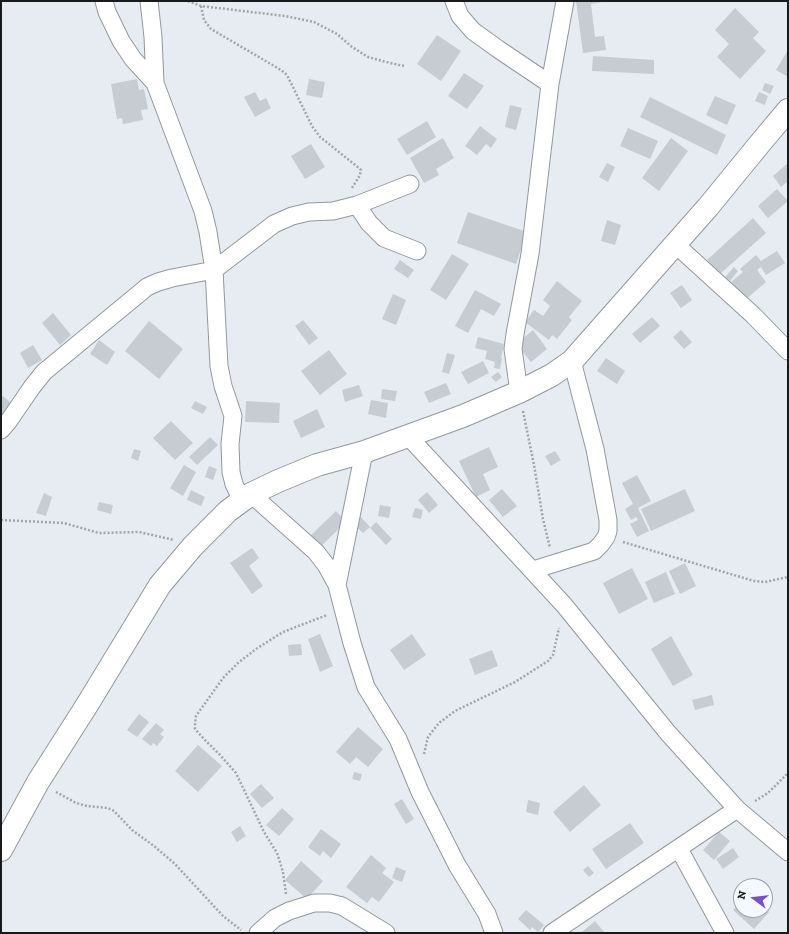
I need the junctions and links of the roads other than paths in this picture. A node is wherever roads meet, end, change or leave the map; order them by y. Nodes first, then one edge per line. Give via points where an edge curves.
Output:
1 (104, 1) edge
2 (149, 1) edge
3 (454, 1) edge
4 (565, 1) edge
5 (155, 83) junction
6 (550, 84) junction
7 (788, 110) edge
8 (410, 184) dead end
9 (357, 205) junction
10 (675, 244) junction
11 (417, 251) dead end
12 (214, 270) junction
13 (788, 351) edge
14 (572, 361) junction
15 (519, 392) junction
16 (1, 430) edge
17 (408, 436) junction
18 (364, 452) junction
19 (246, 497) junction
20 (533, 570) junction
21 (337, 585) junction
22 (737, 809) junction
23 (678, 849) junction
24 (1, 850) edge
25 (788, 852) edge
26 (258, 933) edge
27 (386, 933) edge
28 (494, 933) edge
29 (552, 933) edge
30 (725, 933) edge

1 - 5 street via 121,41
2 - 5 street
3 - 6 street via 460,16 473,31
4 - 6 street
5 - 12 street via 203,211
6 - 15 street via 530,254 513,349
7 - 10 street
8 - 9 street
9 - 11 street via 369,223 384,238
9 - 12 street via 333,211 309,212 274,224
10 - 13 street via 753,315
10 - 14 street
12 - 16 street via 172,278 147,288 44,372
12 - 19 street via 218,366 233,416 230,444 232,472 234,484
14 - 15 street
14 - 20 street via 595,449 608,531 594,551
15 - 17 street
17 - 18 street
17 - 20 street
18 - 19 street via 317,465
18 - 21 street
19 - 21 street via 316,552
19 - 24 street via 193,546 160,585 38,782
20 - 22 street via 668,733
21 - 28 street via 366,687 398,739 420,792 457,865 487,914
22 - 23 street
22 - 25 street
23 - 29 street
23 - 30 street
26 - 27 street via 289,911 314,903 342,906

